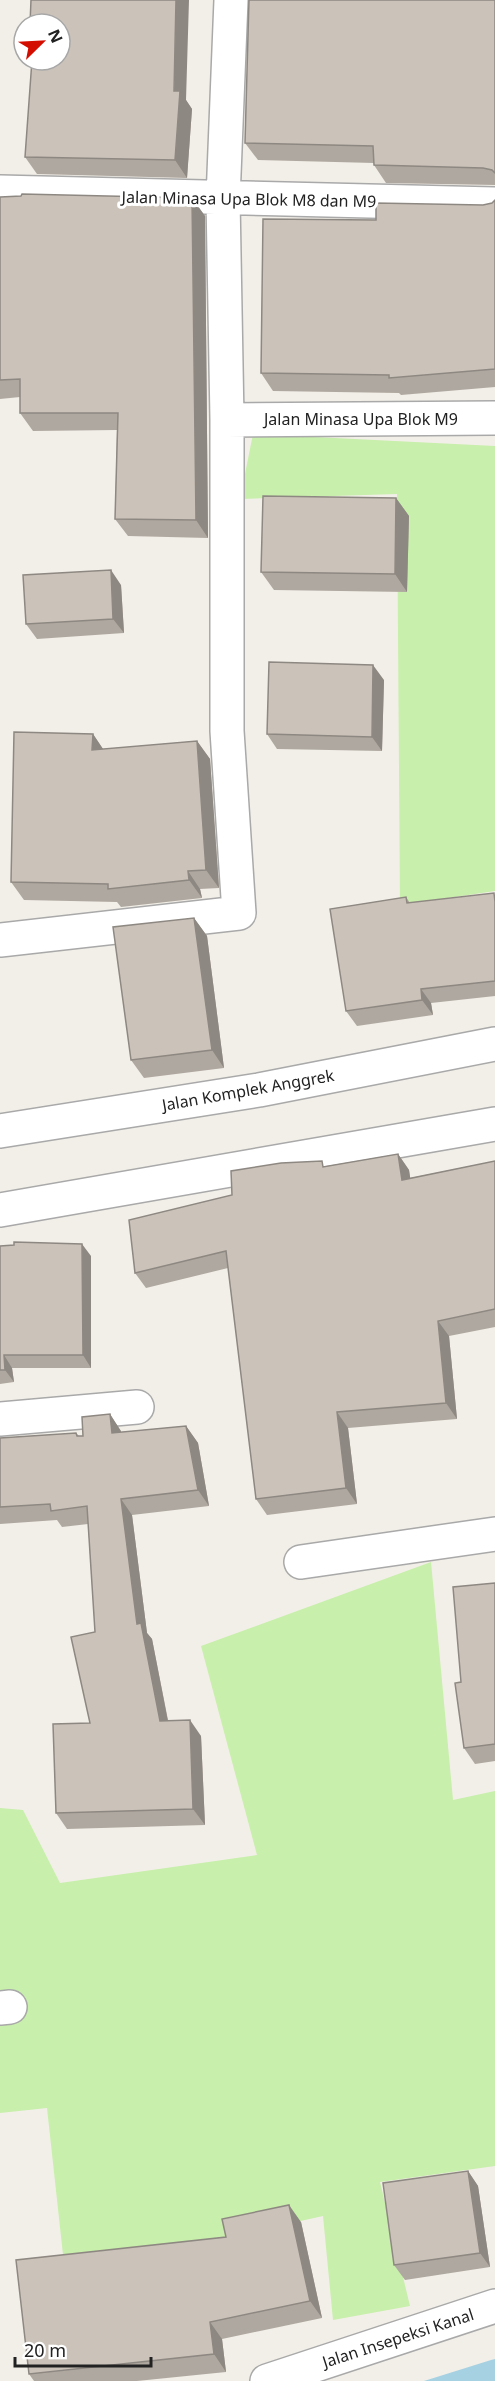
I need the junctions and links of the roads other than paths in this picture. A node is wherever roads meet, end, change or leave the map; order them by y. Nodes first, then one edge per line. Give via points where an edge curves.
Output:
1 (231, 0) edge
2 (1, 192) edge
3 (223, 199) junction
4 (495, 204) edge
5 (495, 418) edge
6 (227, 420) junction
7 (0, 940) edge
8 (495, 1044) edge
9 (495, 1124) edge
10 (0, 1131) edge
11 (0, 1210) edge
12 (137, 1407) dead end
13 (0, 1419) edge
14 (495, 1534) edge
15 (301, 1562) dead end
16 (495, 2306) edge
17 (267, 2381) edge

1 - 3 street
2 - 3 street, Jalan Minasa Upa Blok M8 dan M9
3 - 4 street, Jalan Minasa Upa Blok M8 dan M9
3 - 6 street
5 - 6 street, Jalan Minasa Upa Blok M9
6 - 7 street via 227,731 239,913
8 - 10 street, Jalan Komplek Anggrek via 259,1089
9 - 11 street
12 - 13 street
14 - 15 street
16 - 17 street, Jalan Insepeksi Kanal

